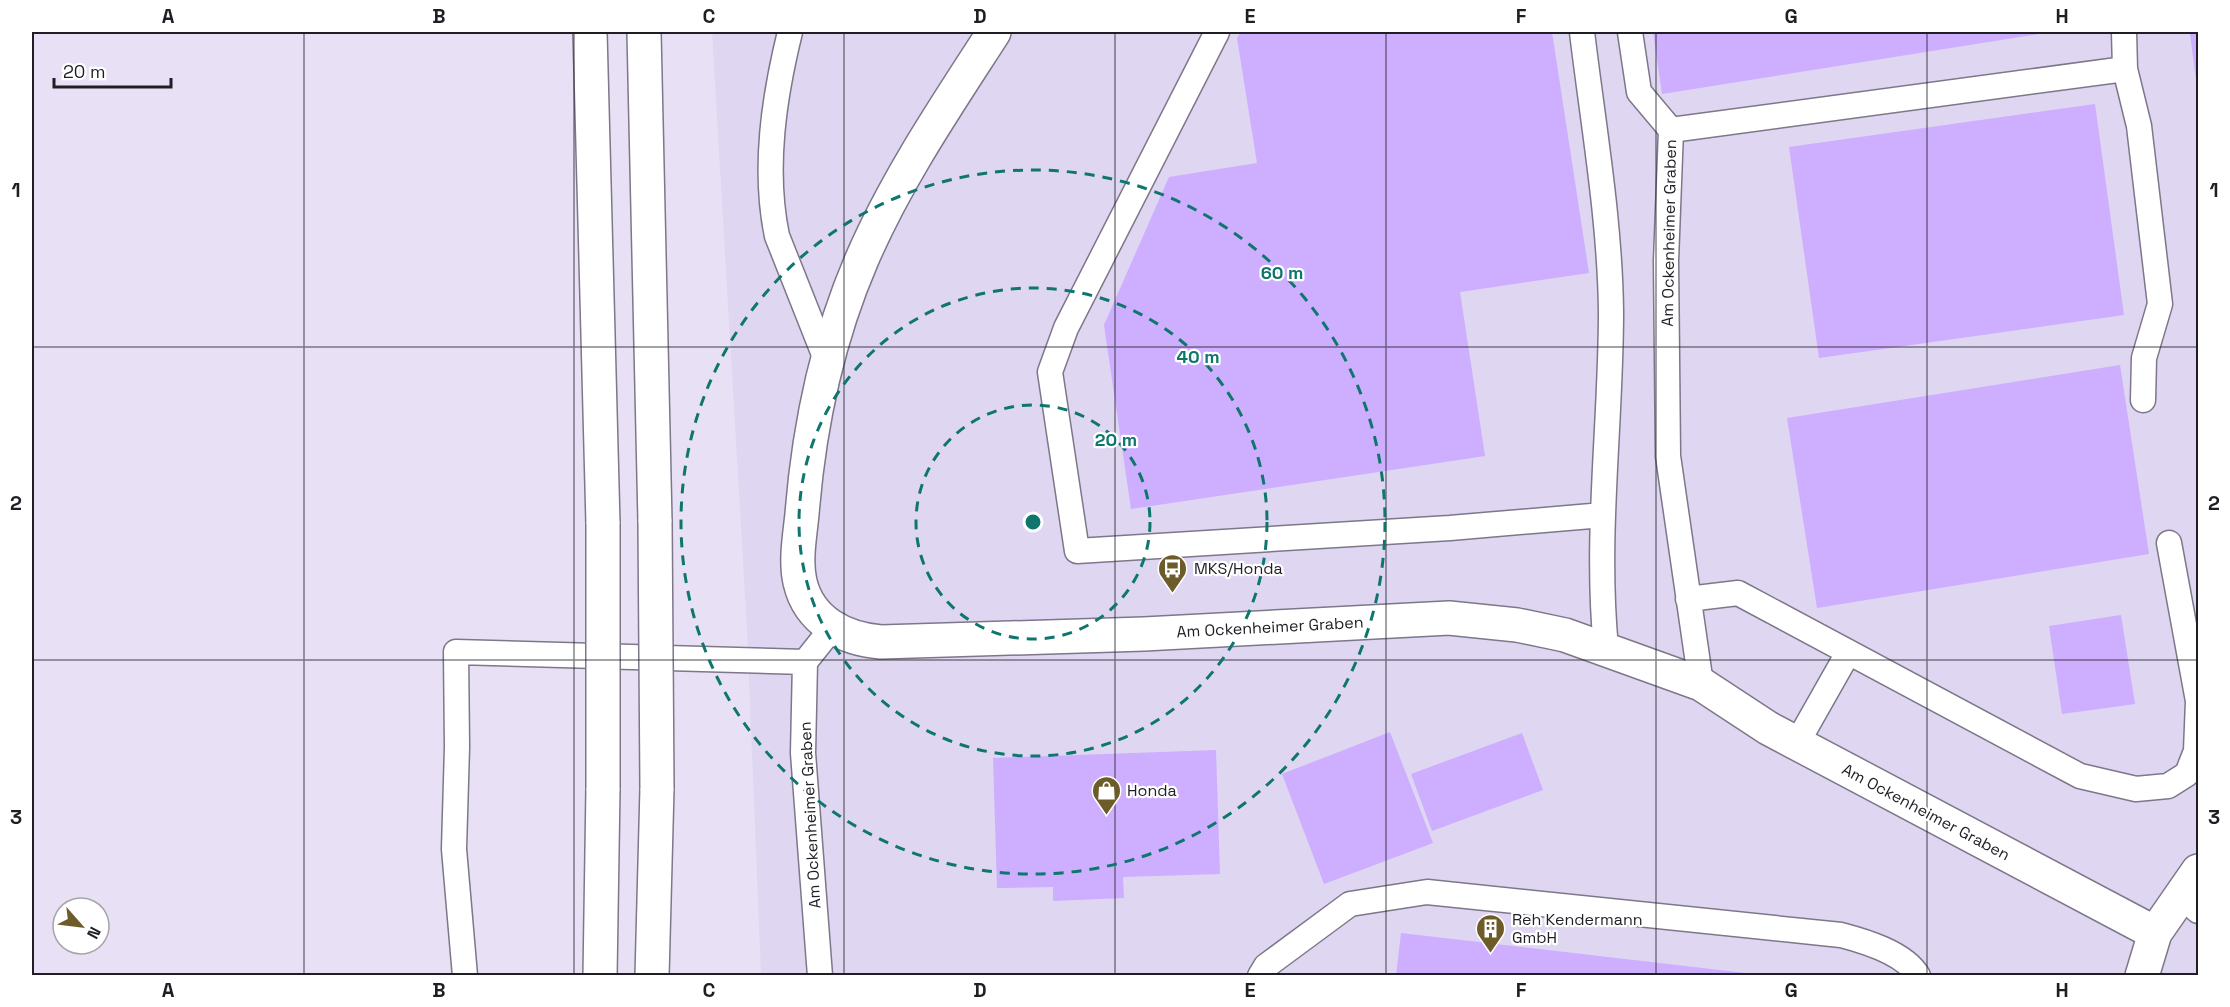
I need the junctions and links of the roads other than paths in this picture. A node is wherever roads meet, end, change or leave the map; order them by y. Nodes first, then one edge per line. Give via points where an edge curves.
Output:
1 (590, 32) edge
2 (644, 32) edge
3 (789, 32) edge
4 (994, 32) edge
5 (1218, 32) edge
6 (1582, 32) edge
7 (1630, 32) edge
8 (2124, 32) edge
9 (2125, 69) junction
10 (1671, 130) junction
11 (827, 362) junction
12 (2143, 400) dead end
13 (1603, 515) junction
14 (2169, 543) dead end
15 (1688, 599) junction
16 (832, 628) junction
17 (1606, 648) junction
18 (1848, 654) junction
19 (805, 662) junction
20 (1701, 684) junction
21 (1797, 742) junction
22 (2193, 777) edge
23 (2193, 893) edge
24 (2155, 933) junction
25 (465, 975) edge
26 (600, 975) edge
27 (652, 975) edge
28 (820, 975) edge
29 (1260, 975) edge
30 (1918, 975) edge
31 (2142, 975) edge

1 - 26 street, bridge via 603,524
2 - 27 street, bridge via 655,522 657,788
3 - 11 lane via 771,136 773,216 777,236
4 - 11 street, Am Ockenheimer Graben via 903,175 862,258 834,330
5 - 13 lane via 1076,308 1050,372 1077,551
6 - 13 lane via 1604,214 1611,311
7 - 10 lane via 1639,92
8 - 9 lane
9 - 10 lane, Am Ockenheimer Graben
9 - 12 lane via 2139,126 2160,304 2144,358
10 - 15 lane, Am Ockenheimer Graben via 1666,261 1668,456
11 - 16 street, Am Ockenheimer Graben via 806,465 798,566 805,594 821,619
13 - 17 lane via 1601,598
14 - 22 lane via 2198,700
15 - 18 lane via 1738,593
15 - 20 lane, Am Ockenheimer Graben
16 - 17 street, Am Ockenheimer Graben via 847,636 881,642 1144,634 1449,618 1517,625
16 - 19 lane
17 - 20 street, Am Ockenheimer Graben
18 - 21 lane
18 - 22 lane via 2080,776 2136,789 2168,786
19 - 25 lane via 456,652 453,849
19 - 28 lane, Am Ockenheimer Graben via 803,753
20 - 21 street, Am Ockenheimer Graben
21 - 24 street, Am Ockenheimer Graben
23 - 24 street
24 - 31 street
29 - 30 lane via 1266,966 1350,904 1427,892 1840,935 1874,944

